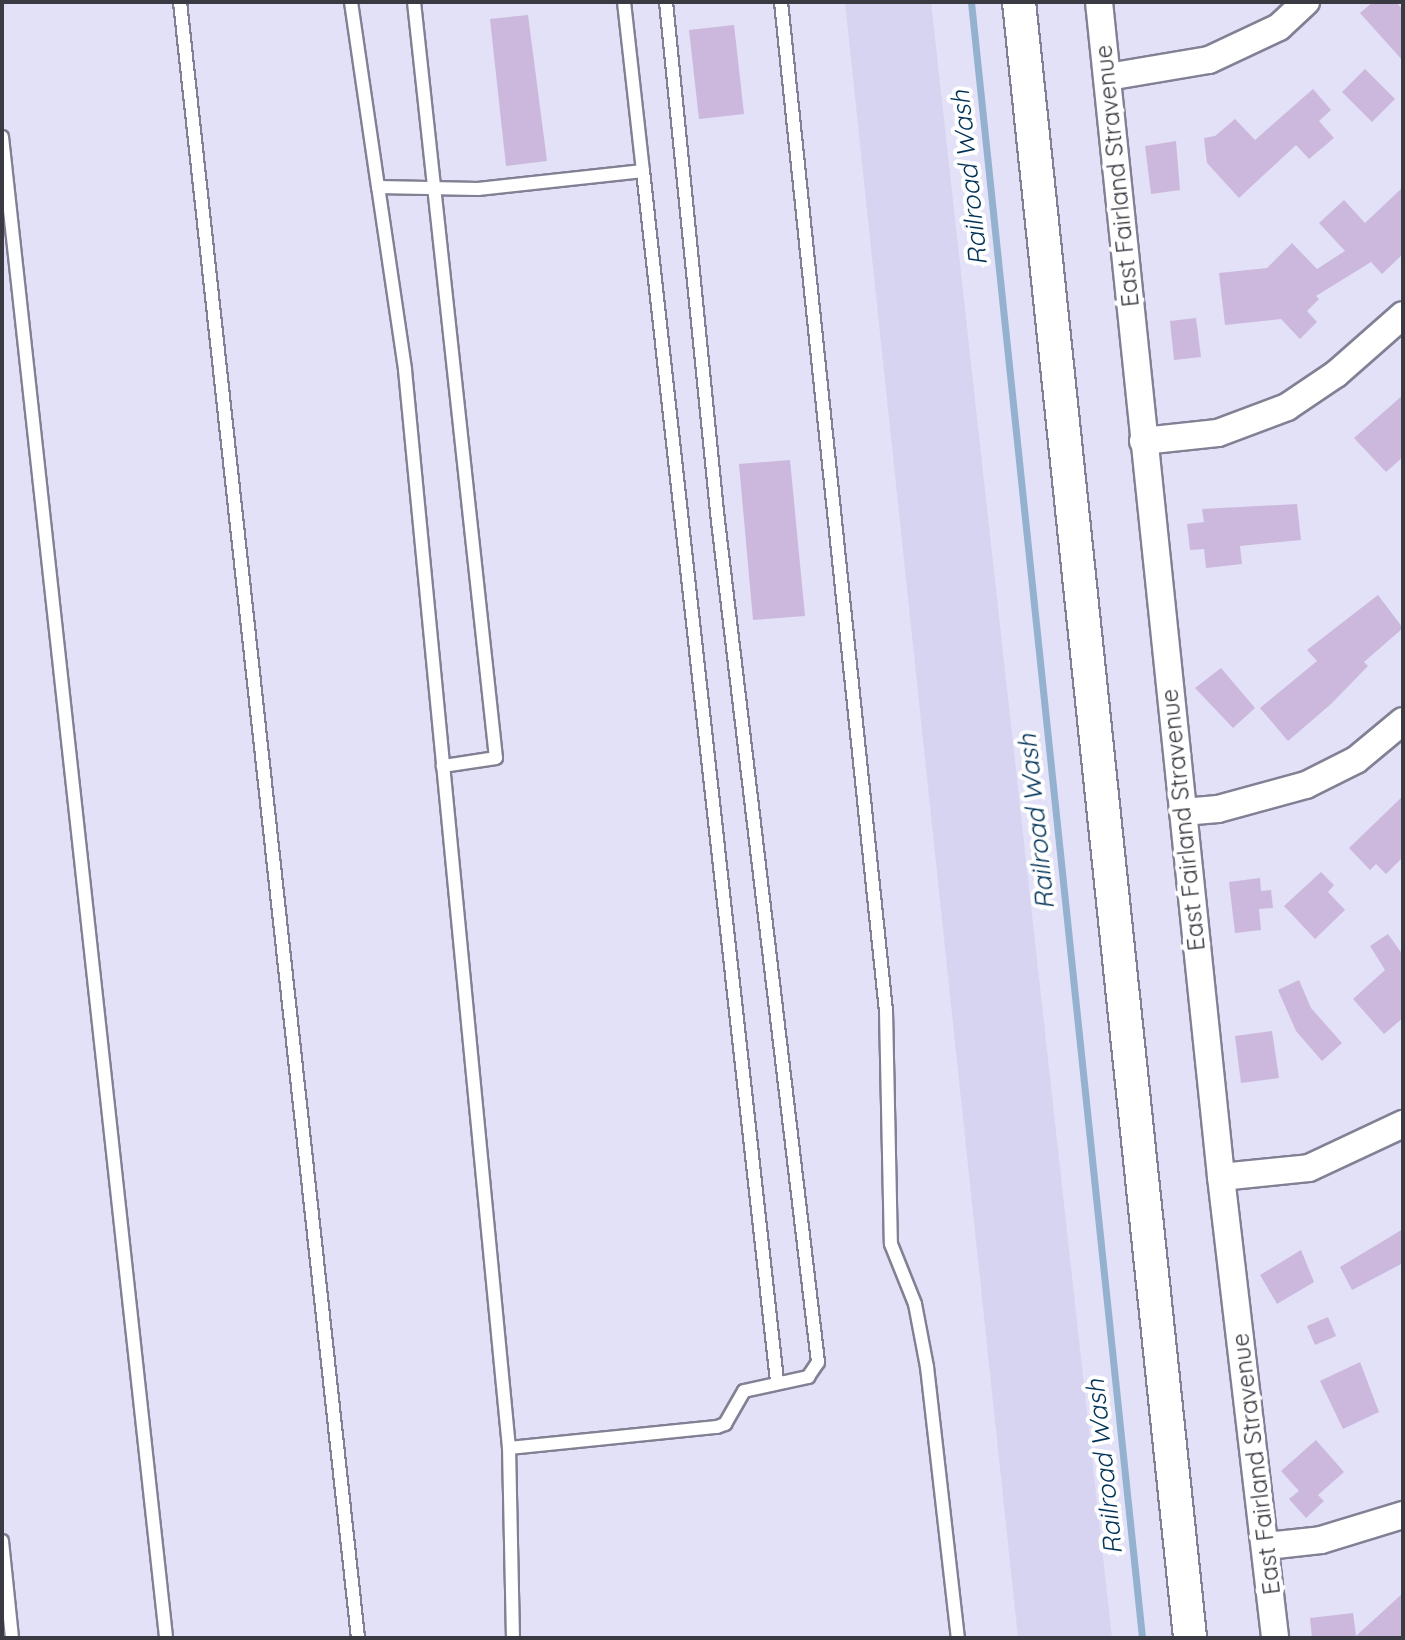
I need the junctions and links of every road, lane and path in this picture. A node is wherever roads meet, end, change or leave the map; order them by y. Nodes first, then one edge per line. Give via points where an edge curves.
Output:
1 (180, 2) edge
2 (351, 2) edge
3 (414, 2) edge
4 (624, 2) edge
5 (666, 2) edge
6 (781, 2) edge
7 (1019, 2) edge
8 (1099, 2) edge
9 (1306, 2) edge
10 (1108, 77) junction
11 (2, 137) edge
12 (643, 171) junction
13 (378, 187) junction
14 (434, 188) junction
15 (1403, 315) edge
16 (1143, 441) junction
17 (1403, 721) edge
18 (443, 766) junction
19 (1183, 812) junction
20 (1403, 1124) edge
21 (1221, 1177) junction
22 (777, 1381) junction
23 (509, 1448) junction
24 (1403, 1515) edge
25 (2, 1541) edge
26 (1267, 1546) junction
27 (12, 1638) edge
28 (166, 1638) edge
29 (358, 1638) edge
30 (513, 1638) edge
31 (958, 1638) edge
32 (1190, 1638) edge
33 (1275, 1638) edge

1 - 29 lane
2 - 13 lane
3 - 14 lane
4 - 12 lane
5 - 22 lane via 717,512 818,1362 808,1377
6 - 31 lane via 886,1011 891,1244 915,1304 927,1367
7 - 32 street
8 - 10 street, East Fairland Stravenue
9 - 10 street via 1279,27 1209,60
10 - 16 street, East Fairland Stravenue
11 - 28 lane
12 - 14 lane via 573,183
12 - 22 lane
13 - 14 lane
13 - 18 lane via 405,369
14 - 18 lane via 496,758
15 - 16 street via 1336,374 1287,407 1218,433
16 - 19 street, East Fairland Stravenue
17 - 19 street via 1356,760 1306,785
18 - 23 lane
19 - 21 street, East Fairland Stravenue
20 - 21 street via 1309,1168
21 - 26 street, East Fairland Stravenue
22 - 23 lane via 744,1391 725,1424 717,1427
23 - 30 lane
24 - 26 street via 1349,1533
25 - 27 lane
26 - 33 street, East Fairland Stravenue

